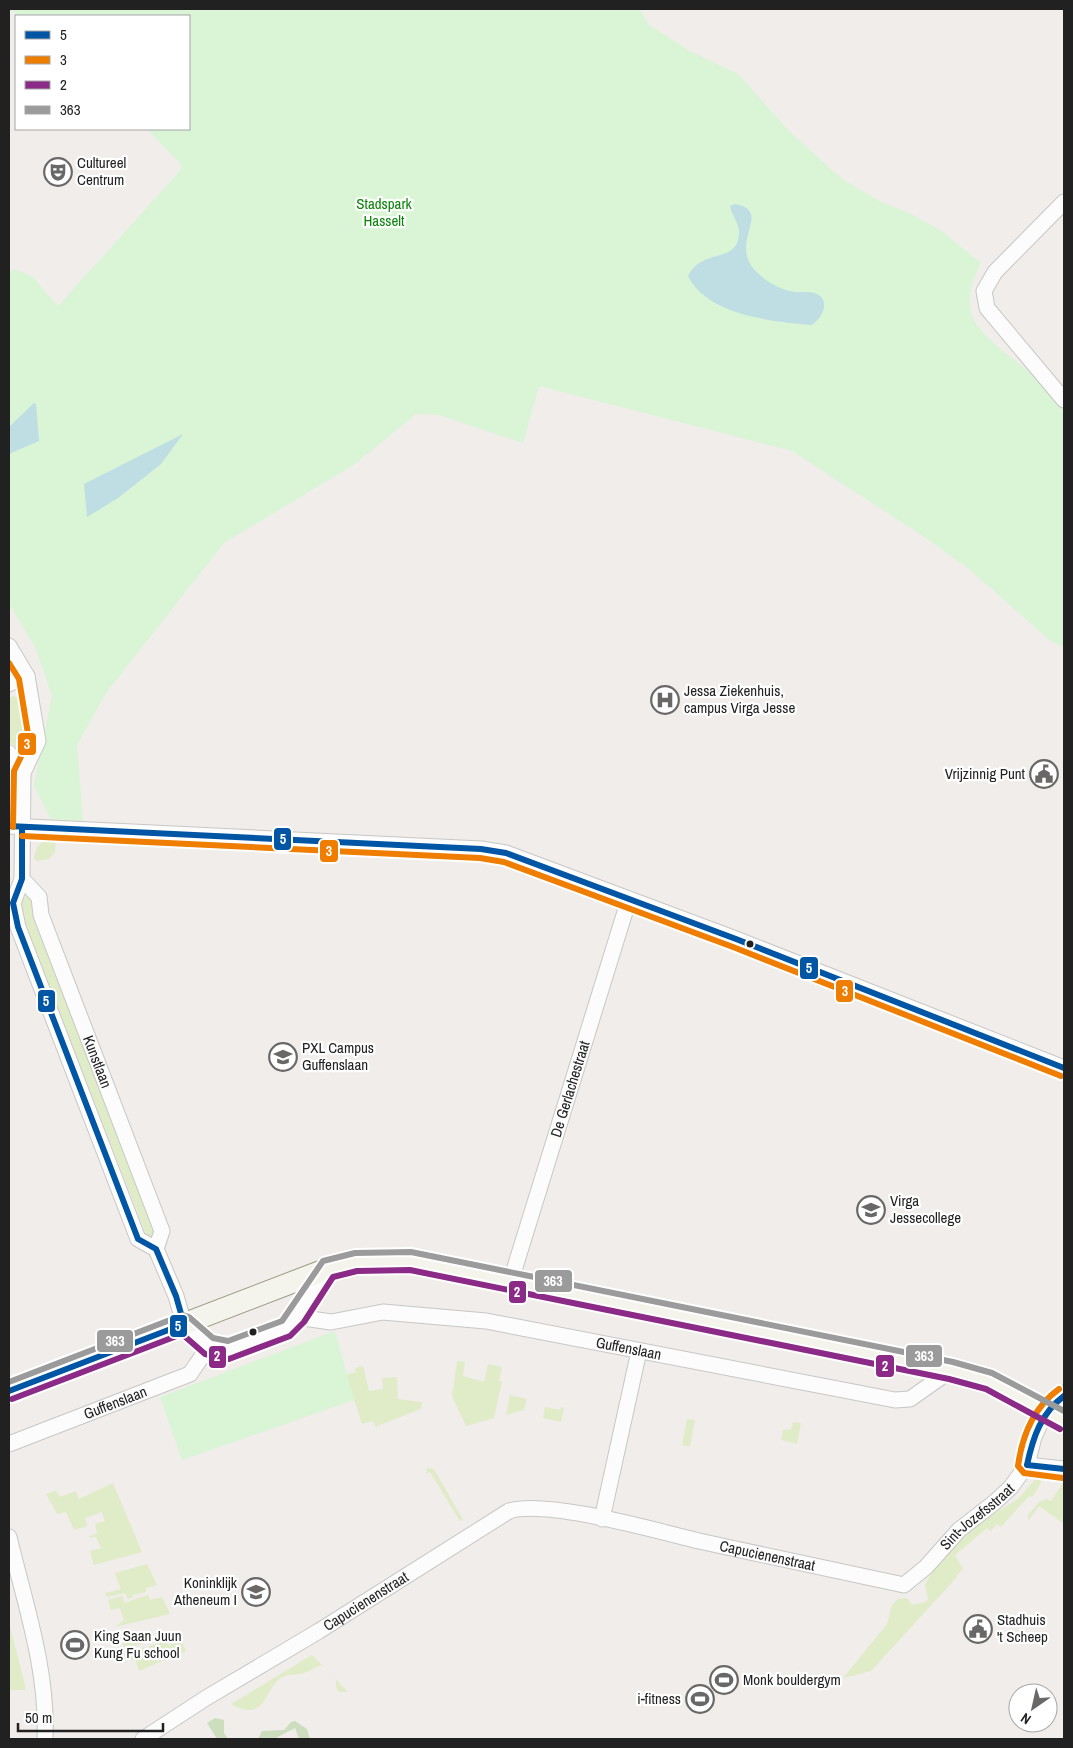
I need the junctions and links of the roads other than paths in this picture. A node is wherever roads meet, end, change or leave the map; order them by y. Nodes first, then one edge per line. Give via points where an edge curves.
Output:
1 (1064, 202) edge
2 (1064, 400) edge
3 (9, 646) edge
4 (27, 676) junction
5 (9, 684) edge
6 (9, 753) edge
7 (23, 773) junction
8 (15, 826) edge
9 (22, 879) junction
10 (629, 899) junction
11 (1064, 1068) edge
12 (156, 1249) junction
13 (327, 1269) junction
14 (511, 1280) junction
15 (297, 1317) junction
16 (184, 1324) junction
17 (209, 1346) junction
18 (639, 1351) junction
19 (951, 1370) junction
20 (9, 1391) edge
21 (1064, 1396) edge
22 (1055, 1416) edge
23 (9, 1444) edge
24 (1027, 1465) junction
25 (1064, 1469) edge
26 (602, 1519) junction
27 (9, 1537) edge
28 (904, 1585) joint
29 (44, 1739) edge
30 (143, 1739) edge

1 - 2 street via 995,272 984,291 987,308
3 - 4 street, Kunstlaan
4 - 5 street
4 - 7 street, Kunstlaan via 38,741
6 - 7 street
7 - 8 street, Kunstlaan
8 - 9 street, Kunstlaan
8 - 10 street via 481,849 520,857
9 - 12 street, Kunstlaan via 39,897 41,915 162,1231
9 - 12 street, Kunstlaan via 13,903 18,927 138,1239
10 - 11 street
10 - 14 street, De Gerlachestraat
12 - 16 street
13 - 14 main road via 356,1262 411,1261
13 - 15 street
13 - 16 main road
14 - 19 main road
15 - 17 street via 287,1328 229,1350
15 - 18 street, Guffenslaan via 331,1322 383,1312 486,1321
16 - 17 street
16 - 20 main road
17 - 23 street, Guffenslaan via 190,1374
18 - 19 street, Guffenslaan via 903,1401
18 - 26 street
19 - 22 main road via 989,1381
21 - 22 main road
22 - 24 street, Sint-Jozefsstraat via 1034,1437
24 - 25 street
24 - 28 street, Sint-Jozefsstraat via 1000,1497 959,1530 926,1567
26 - 28 street, Capucienenstraat
26 - 30 street, Capucienenstraat via 543,1509 509,1511 320,1632
27 - 29 street via 42,1672 46,1718

